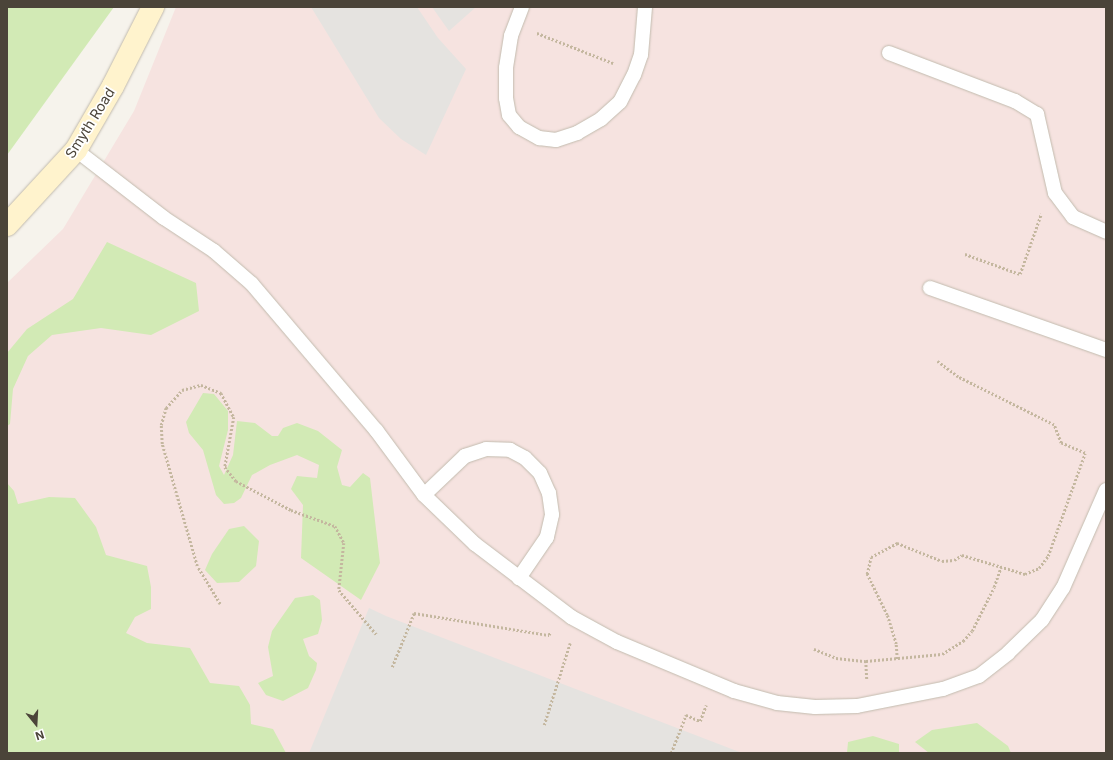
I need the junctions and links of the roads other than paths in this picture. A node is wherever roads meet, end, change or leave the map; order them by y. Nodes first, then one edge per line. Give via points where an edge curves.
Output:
1 (153, 7) edge
2 (522, 7) edge
3 (645, 7) edge
4 (889, 53) dead end
5 (76, 150) junction
6 (7, 225) edge
7 (1106, 232) edge
8 (930, 288) dead end
9 (1106, 350) edge
10 (1106, 490) edge
11 (424, 495) junction
12 (519, 578) junction

1 - 5 street, Smyth Road via 113,86
2 - 3 lane via 511,36 506,68 509,115 520,127 539,138 556,140 583,130 601,119 620,102 641,56
4 - 7 lane via 1015,101 1037,114 1055,193 1073,217
5 - 6 street, Smyth Road
5 - 11 lane via 164,218 214,251 252,284 376,430
8 - 9 lane
10 - 12 lane via 1063,588 1042,620 1008,653 979,676 942,689 889,702 815,707 777,703 734,691 605,636 560,610
11 - 12 lane via 475,544
11 - 12 lane via 465,456 486,449 510,450 525,458 540,473 550,493 552,515 547,537

